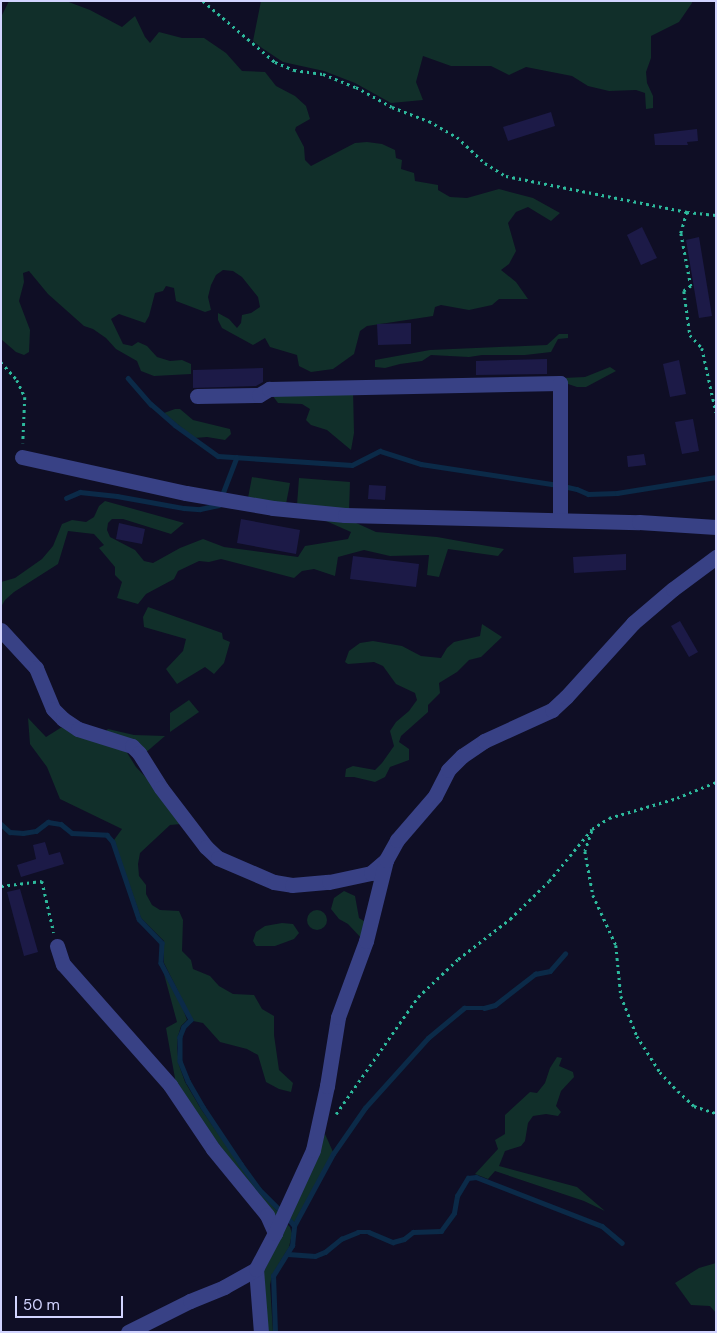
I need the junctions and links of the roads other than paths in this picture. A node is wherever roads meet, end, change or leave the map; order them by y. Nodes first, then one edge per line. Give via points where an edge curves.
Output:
1 (197, 396) dead end
2 (22, 457) road end
3 (560, 520) junction
4 (716, 527) edge
5 (716, 557) edge
6 (1, 630) edge
7 (386, 860) junction
8 (57, 946) road end
9 (275, 1233) junction
10 (256, 1269) junction
11 (128, 1332) edge
12 (260, 1332) edge

1 - 3 street via 259,395 269,389 560,383
2 - 3 street via 186,493 273,508 345,515
3 - 4 street
5 - 7 street via 673,588 633,624 552,710 508,729 462,756 448,770 427,808 397,840
6 - 7 street via 36,668 53,709 78,728 132,746 206,848 218,858 274,882 292,885 329,882 371,873
7 - 9 street via 366,941 338,1017 314,1150
8 - 9 street via 63,964 170,1085 213,1149 267,1215
9 - 10 street
10 - 11 street
10 - 12 street

